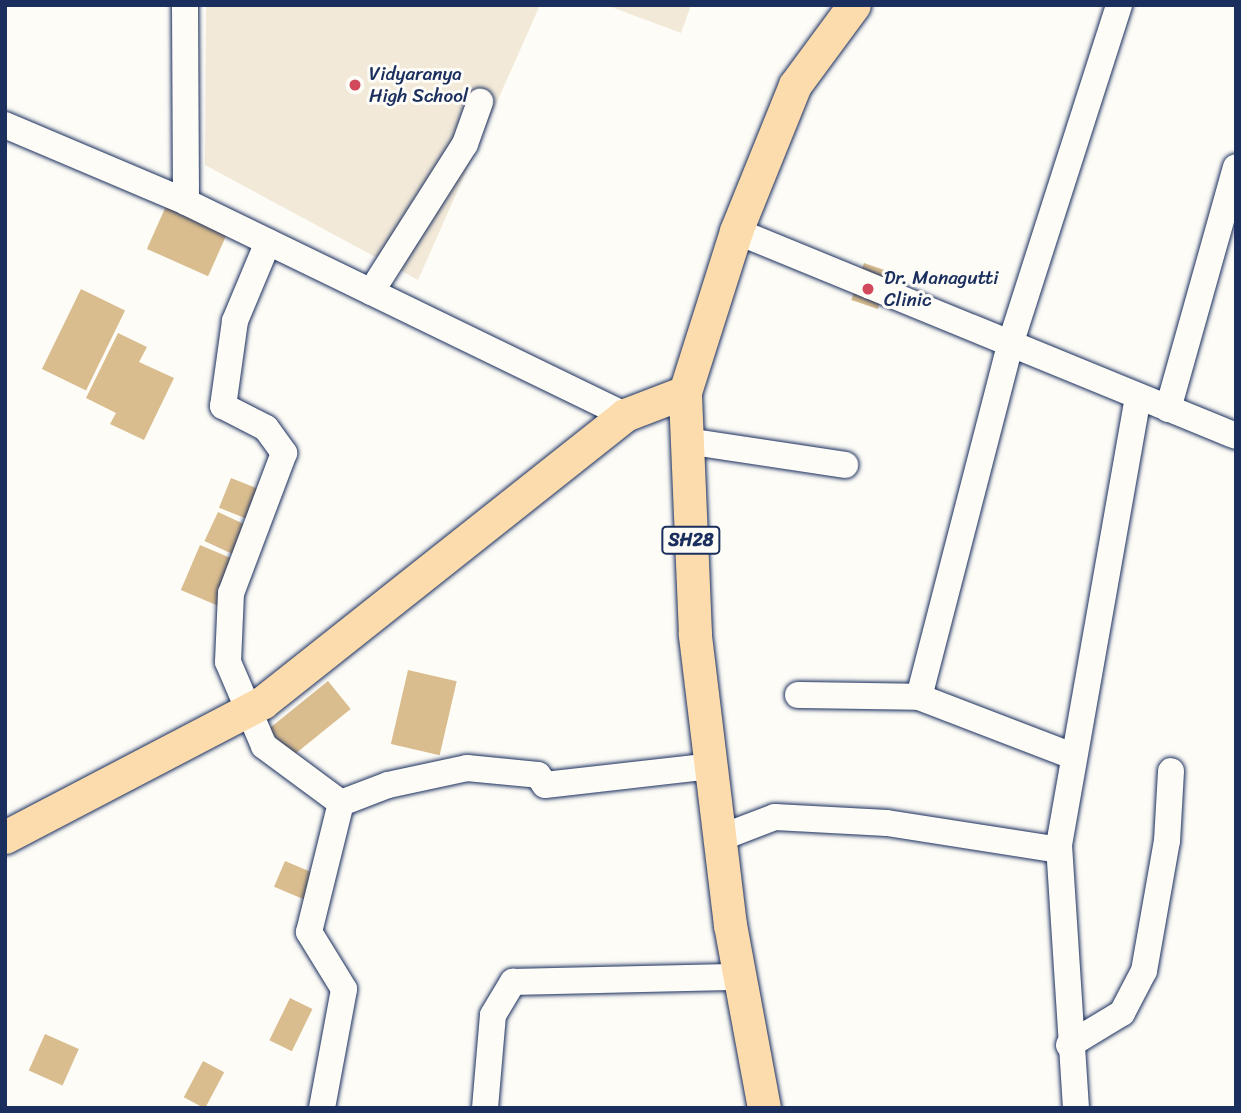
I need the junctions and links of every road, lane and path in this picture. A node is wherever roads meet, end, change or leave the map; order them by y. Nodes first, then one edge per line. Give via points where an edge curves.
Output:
1 (185, 5) edge
2 (854, 5) edge
3 (1119, 5) edge
4 (480, 102) dead end
5 (5, 125) edge
6 (1236, 167) edge
7 (186, 202) junction
8 (736, 231) junction
9 (268, 242) junction
10 (371, 292) junction
11 (1009, 348) junction
12 (685, 392) junction
13 (1138, 397) junction
14 (1168, 408) junction
15 (625, 415) junction
16 (1236, 436) edge
17 (687, 442) junction
18 (845, 466) dead end
19 (798, 695) dead end
20 (919, 696) junction
21 (252, 708) junction
22 (1073, 756) junction
23 (711, 766) junction
24 (1171, 771) dead end
25 (341, 803) junction
26 (5, 837) edge
27 (719, 838) junction
28 (1059, 850) junction
29 (740, 977) junction
30 (1069, 1045) junction
31 (322, 1108) edge
32 (485, 1108) edge
33 (764, 1108) edge
34 (1076, 1108) edge

1 - 7 street
2 - 8 main road, SH28 via 795,85
3 - 11 street
4 - 10 street via 465,144
5 - 7 street
6 - 14 street
7 - 9 street
8 - 11 street
8 - 12 main road, SH28
9 - 10 street
9 - 21 street via 235,321 223,406 266,428 284,453 231,593 228,662
10 - 15 street
11 - 13 street
11 - 20 street
12 - 15 main road
12 - 17 main road, SH28
13 - 14 street
13 - 22 street
14 - 16 street
15 - 21 main road
17 - 18 street
17 - 23 main road, SH28 via 695,634
19 - 20 street
20 - 22 street
21 - 25 street via 264,746
21 - 26 main road
22 - 28 street
23 - 25 street via 545,785 538,775 467,768 388,785
23 - 27 main road, SH28
24 - 30 street via 1167,841 1144,971 1122,1013
25 - 31 street via 309,932 344,989
27 - 28 street via 775,817 887,824
27 - 29 main road, SH28
28 - 30 street
29 - 32 street via 513,982 493,1015
29 - 33 main road, SH28
30 - 34 street

